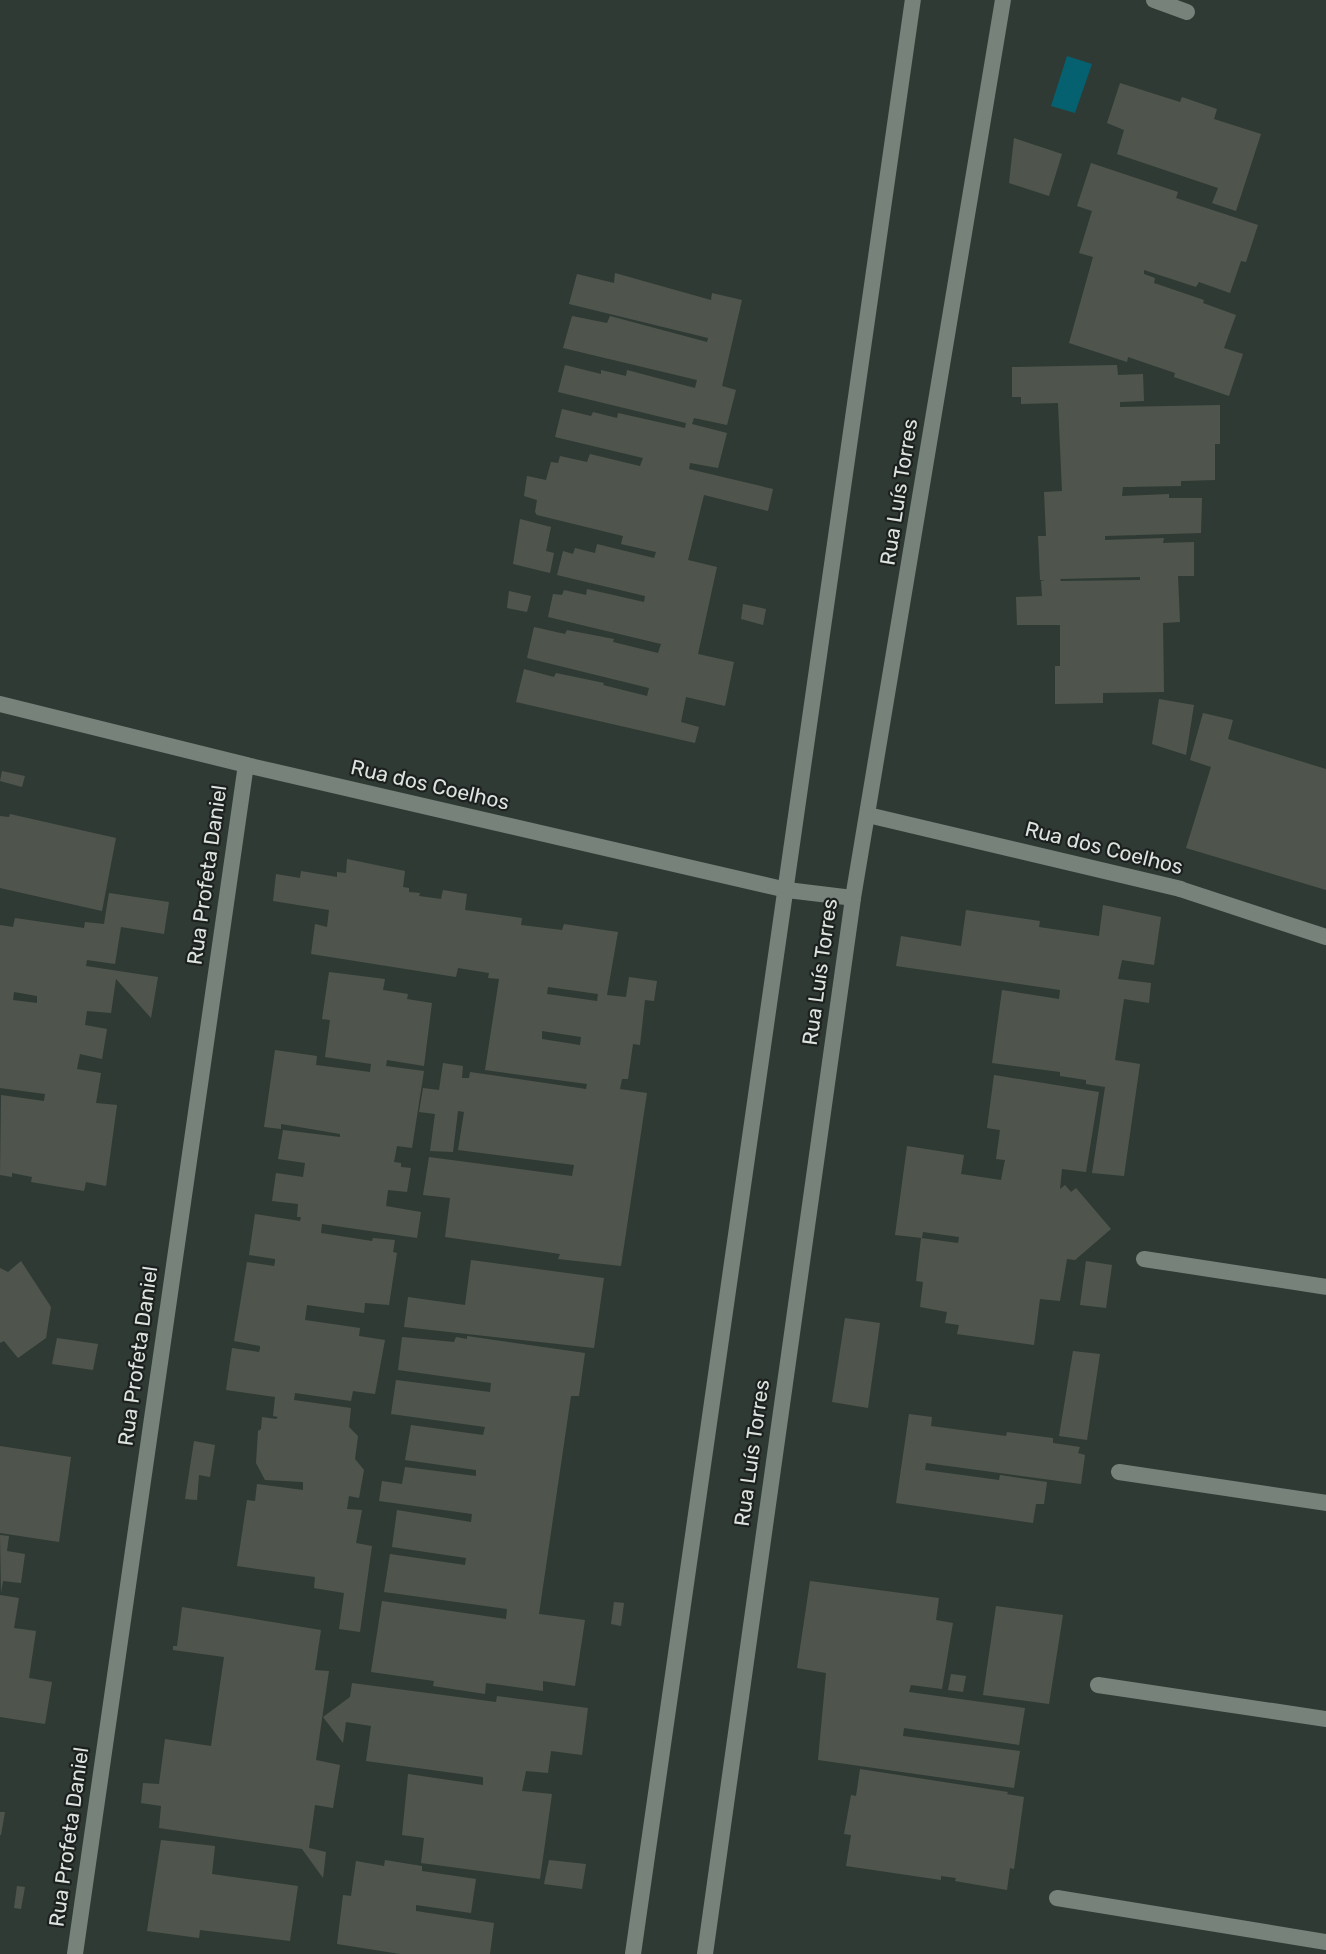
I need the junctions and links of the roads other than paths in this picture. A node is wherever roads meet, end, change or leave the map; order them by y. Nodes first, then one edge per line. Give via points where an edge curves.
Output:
1 (914, 0) edge
2 (1003, 0) edge
3 (1154, 0) edge
4 (1187, 12) dead end
5 (0, 704) edge
6 (246, 765) junction
7 (867, 815) junction
8 (787, 890) junction
9 (853, 898) junction
10 (1326, 937) edge
11 (1144, 1259) dead end
12 (1326, 1287) edge
13 (1119, 1472) dead end
14 (1326, 1503) edge
15 (1098, 1685) dead end
16 (1326, 1719) edge
17 (1057, 1898) dead end
18 (1326, 1942) edge
19 (75, 1954) edge
20 (633, 1954) edge
21 (705, 1954) edge

1 - 8 street, Rua Luís Torres
2 - 7 street, Rua Luís Torres
3 - 4 street
5 - 6 street, Rua dos Coelhos
6 - 8 street, Rua dos Coelhos
6 - 19 street, Rua Profeta Daniel
7 - 9 street, Rua Luís Torres
7 - 10 street, Rua dos Coelhos via 1180,889
8 - 9 street, Rua dos Coelhos
8 - 20 street, Rua Luís Torres
9 - 21 street, Rua Luís Torres
11 - 12 street
13 - 14 street
15 - 16 street
17 - 18 street

